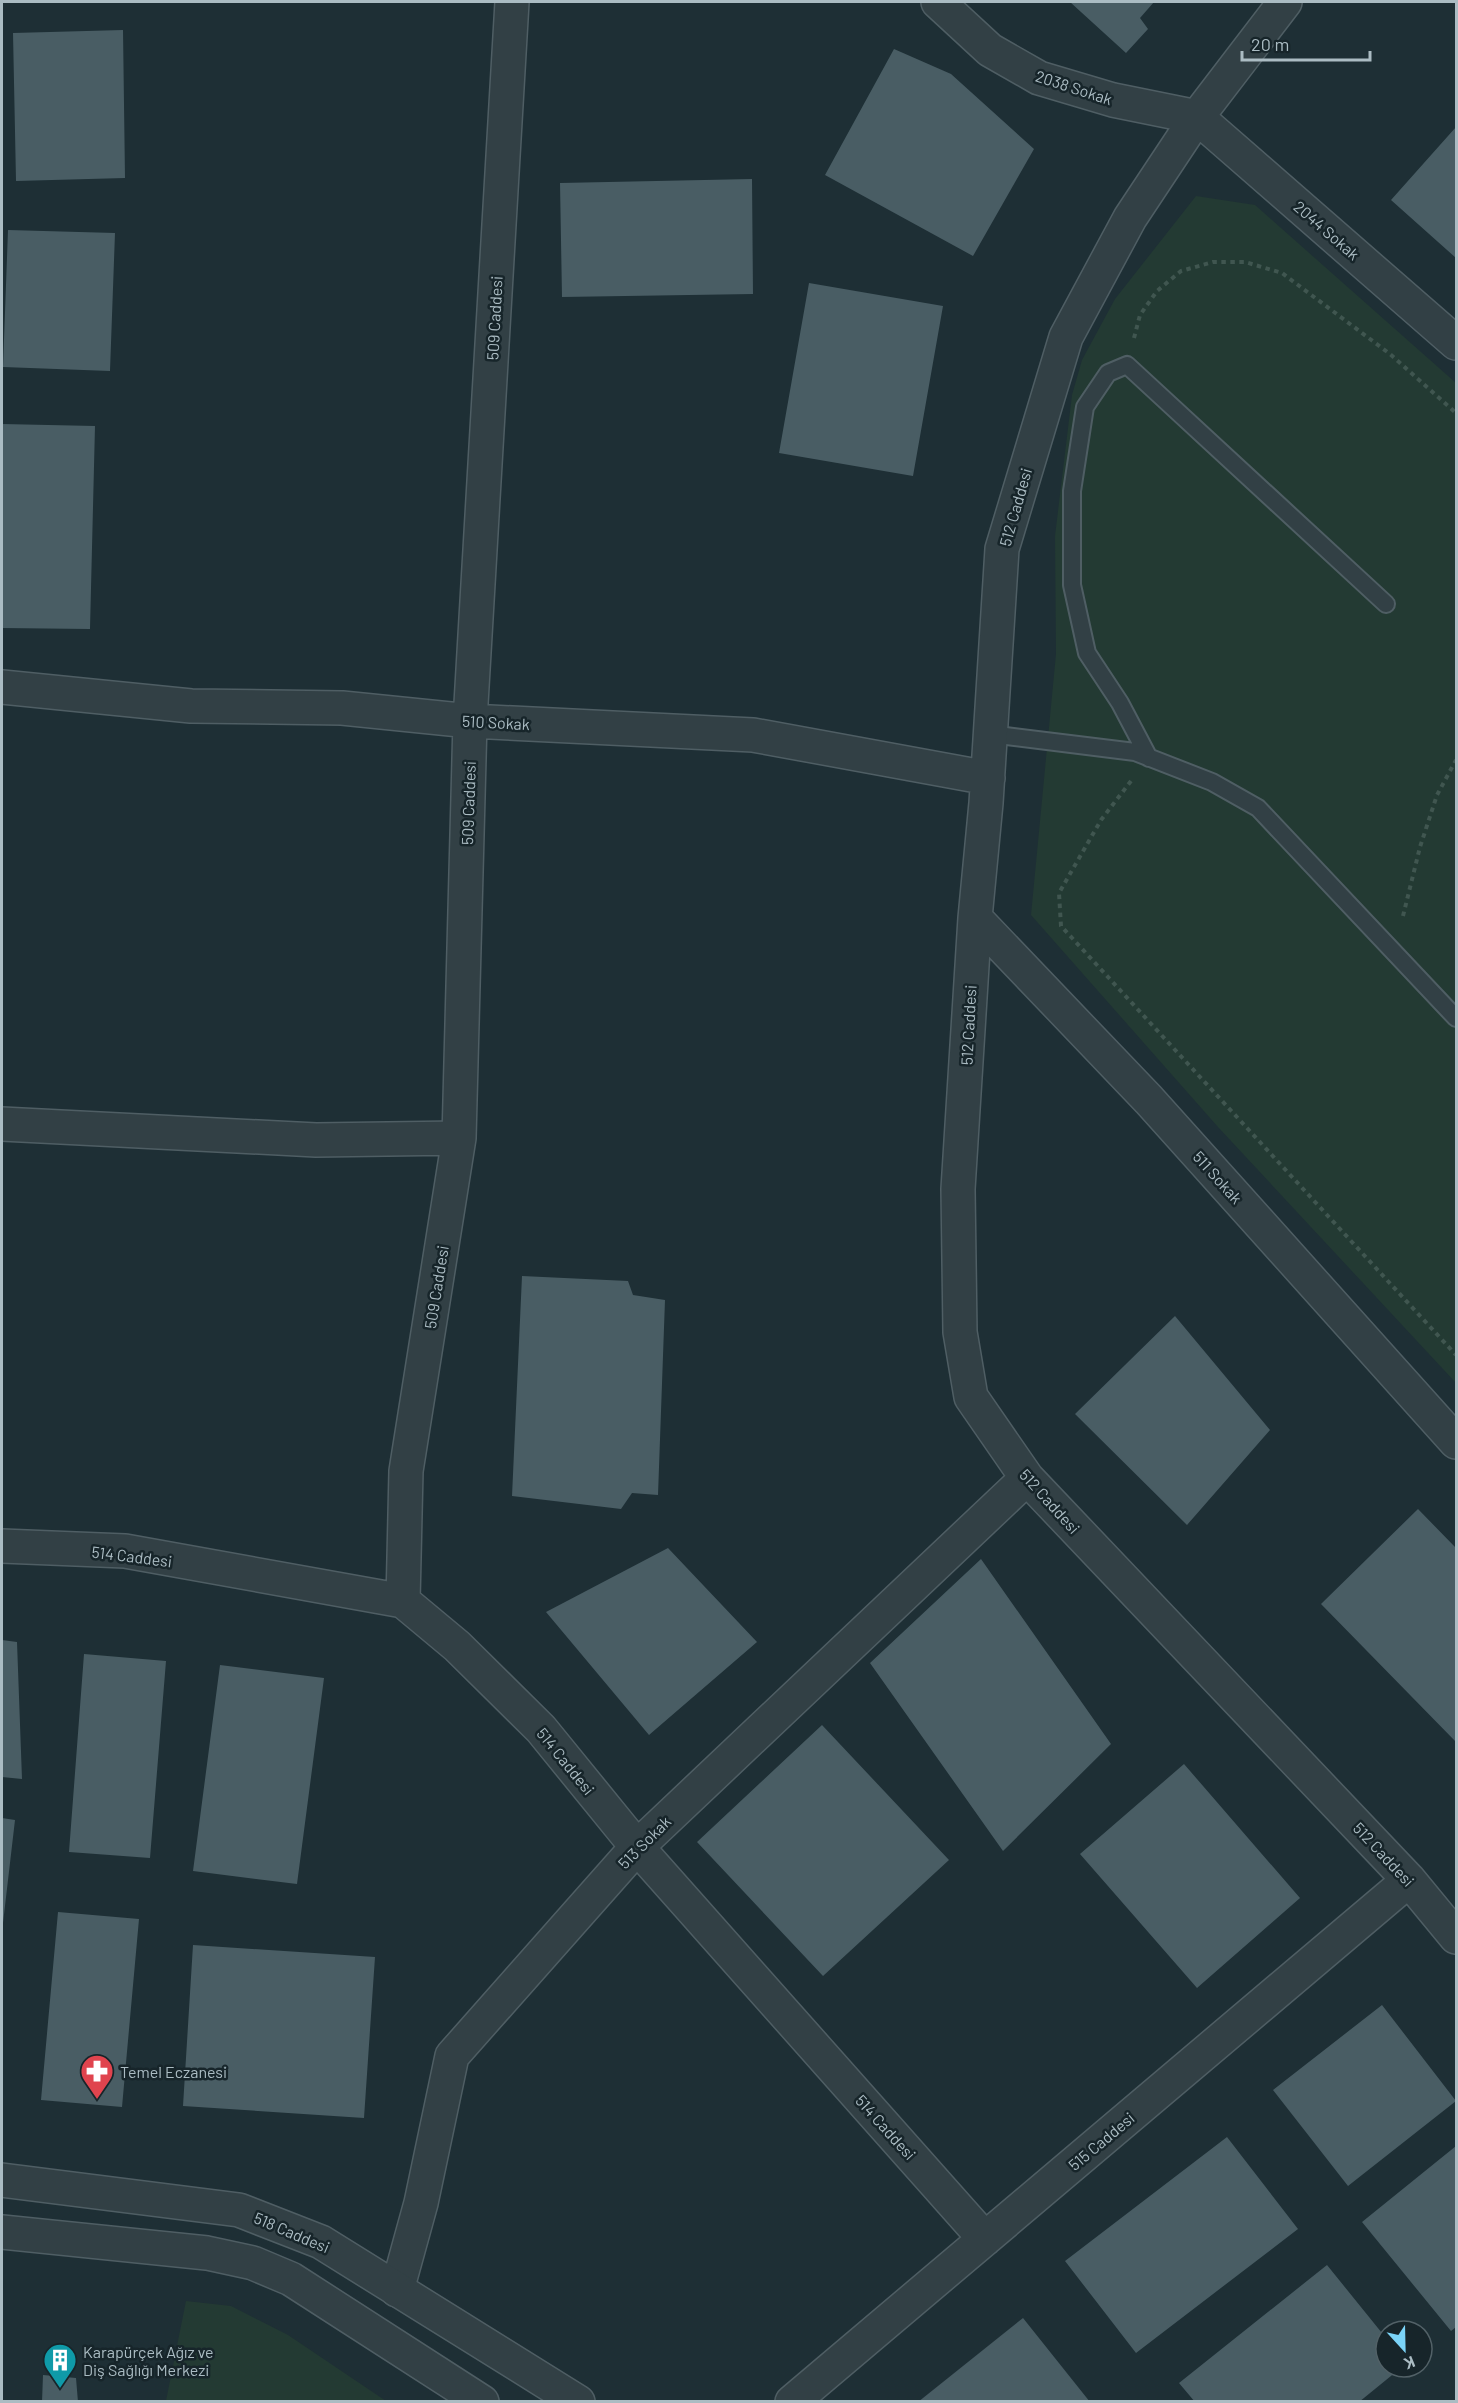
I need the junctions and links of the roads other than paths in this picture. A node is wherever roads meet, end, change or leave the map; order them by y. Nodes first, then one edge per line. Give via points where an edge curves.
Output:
1 (512, 2) edge
2 (938, 2) edge
3 (1285, 2) edge
4 (1197, 117) junction
5 (1456, 343) edge
6 (1386, 604) dead end
7 (2, 687) edge
8 (470, 721) junction
9 (990, 734) junction
10 (1149, 758) junction
11 (988, 778) junction
12 (975, 918) junction
13 (1456, 1018) edge
14 (2, 1124) edge
15 (459, 1138) junction
16 (1456, 1442) edge
17 (1027, 1478) junction
18 (2, 1546) edge
19 (403, 1601) junction
20 (636, 1847) junction
21 (1409, 1880) junction
22 (1456, 1937) edge
23 (2, 2180) edge
24 (2, 2232) edge
25 (985, 2239) junction
26 (398, 2290) junction
27 (482, 2402) edge
28 (578, 2402) edge
29 (792, 2402) edge

1 - 8 street, 509 Caddesi
2 - 4 street, 2038 Sokak via 990,50 1039,78 1113,100
3 - 4 street, 512 Caddesi
4 - 5 street, 2044 Sokak
4 - 9 street, 512 Caddesi via 1130,218 1066,338 1002,549
6 - 10 lane via 1127,365 1108,373 1085,407 1072,491 1072,585 1087,653
7 - 8 street, 510 Sokak via 191,706 342,708
8 - 11 street, 510 Sokak via 753,735
8 - 15 street, 509 Caddesi
9 - 10 lane via 1135,752
9 - 11 street, 512 Caddesi
10 - 13 lane via 1212,782 1258,808
11 - 12 street, 512 Caddesi
12 - 16 street, 511 Sokak via 1149,1100
12 - 17 street, 512 Caddesi via 958,1189 960,1332 971,1397
14 - 15 street via 316,1140
15 - 19 street, 509 Caddesi via 406,1471
17 - 20 street, 513 Sokak
17 - 21 street, 512 Caddesi
18 - 19 street, 514 Caddesi via 125,1551
19 - 20 street, 514 Caddesi via 457,1646 541,1729
20 - 25 street, 514 Caddesi
20 - 26 street, 513 Sokak via 452,2056
21 - 22 street, 512 Caddesi
21 - 25 street, 515 Caddesi
23 - 26 street, 518 Caddesi via 239,2210 321,2242
24 - 27 street via 207,2253 253,2263 291,2279
25 - 29 street, 515 Caddesi
26 - 28 street, 518 Caddesi

